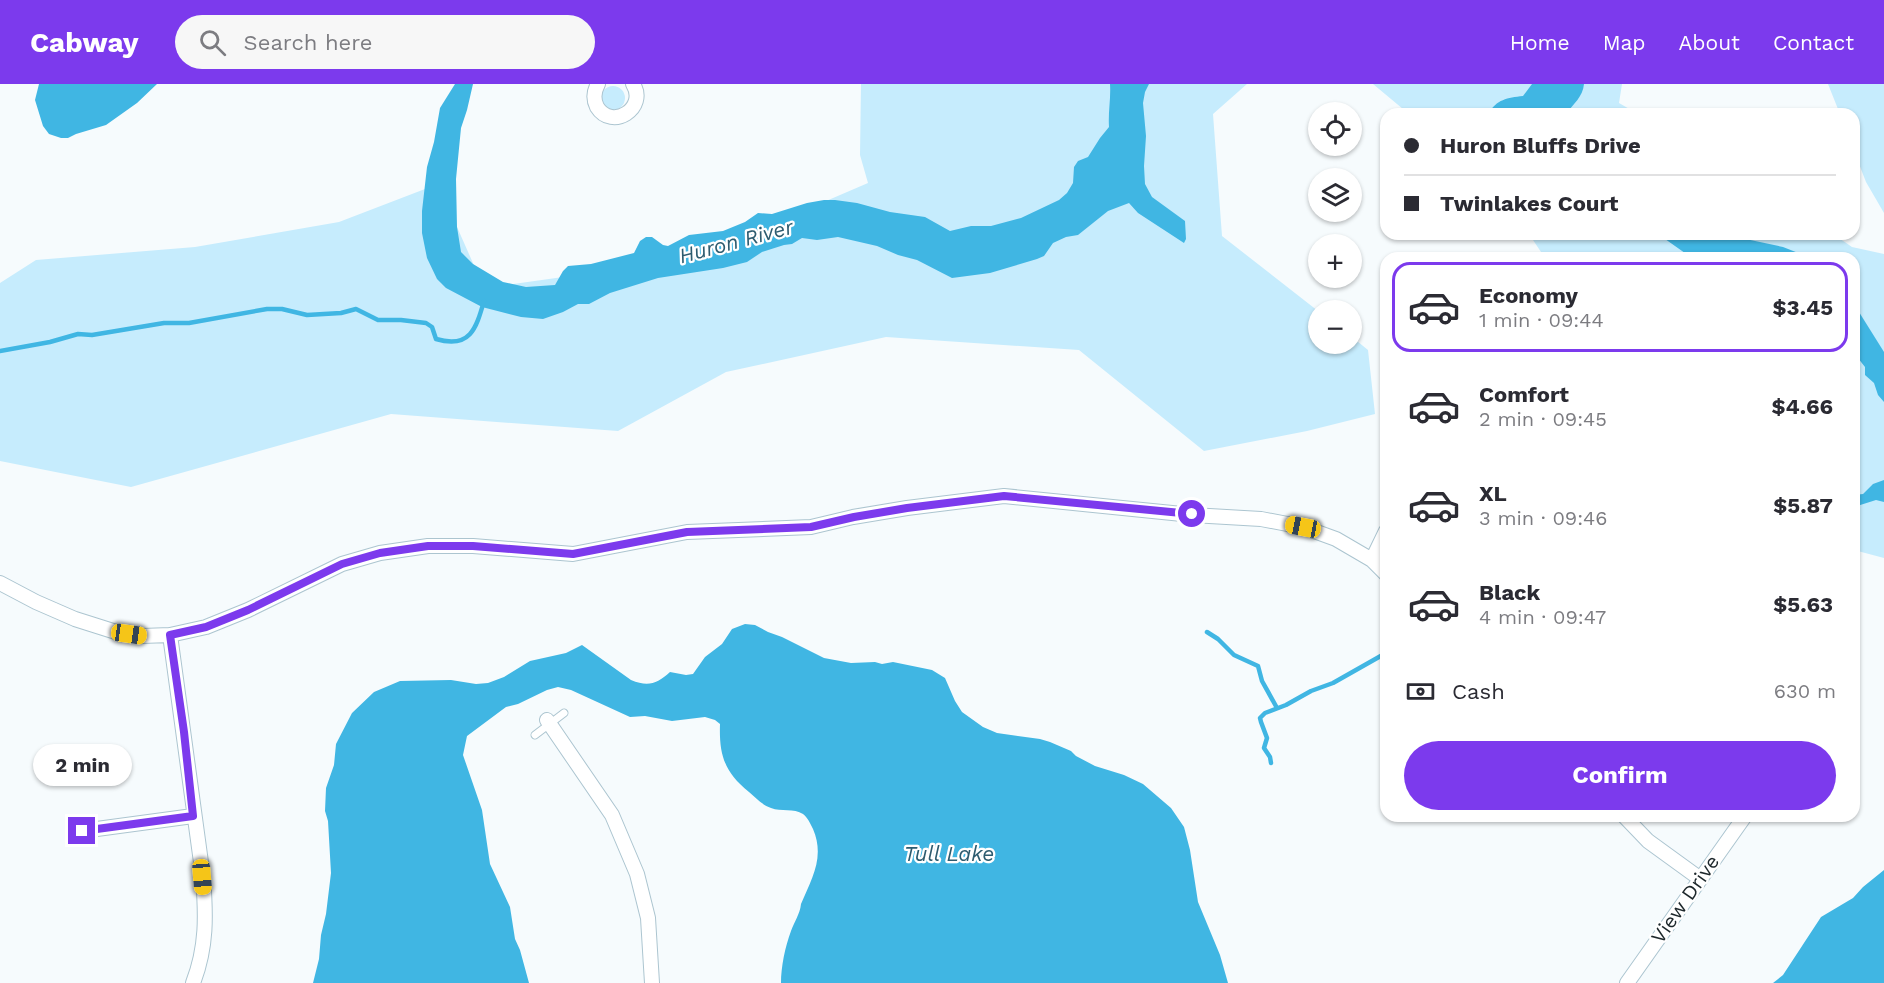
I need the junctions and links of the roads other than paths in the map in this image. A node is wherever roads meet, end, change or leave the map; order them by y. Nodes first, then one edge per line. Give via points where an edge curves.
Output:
1 (598, 84) edge
2 (633, 84) edge
3 (1380, 543) edge
4 (1372, 560) junction
5 (1380, 568) edge
6 (0, 583) edge
7 (170, 635) junction
8 (564, 713) dead end
9 (548, 722) junction
10 (535, 735) dead end
11 (193, 816) junction
12 (1630, 822) edge
13 (1741, 822) edge
14 (82, 831) dead end
15 (1700, 878) junction
16 (192, 983) edge
17 (652, 983) edge
18 (1627, 983) edge

1 - 2 street via 595,103 606,116 615,118 631,111 636,104
3 - 4 street
4 - 5 street
4 - 7 street via 1336,539 1262,519 1004,496 907,508 811,527 687,532 573,554 473,546 428,546 380,553 342,564 206,627
6 - 7 street via 75,619 116,632
7 - 11 street
8 - 9 lane
9 - 10 lane
9 - 17 street via 612,815 637,874 648,918
11 - 14 street
11 - 16 street via 206,917 203,947
12 - 15 street via 1648,841
13 - 15 street, View Drive
15 - 18 street, View Drive

